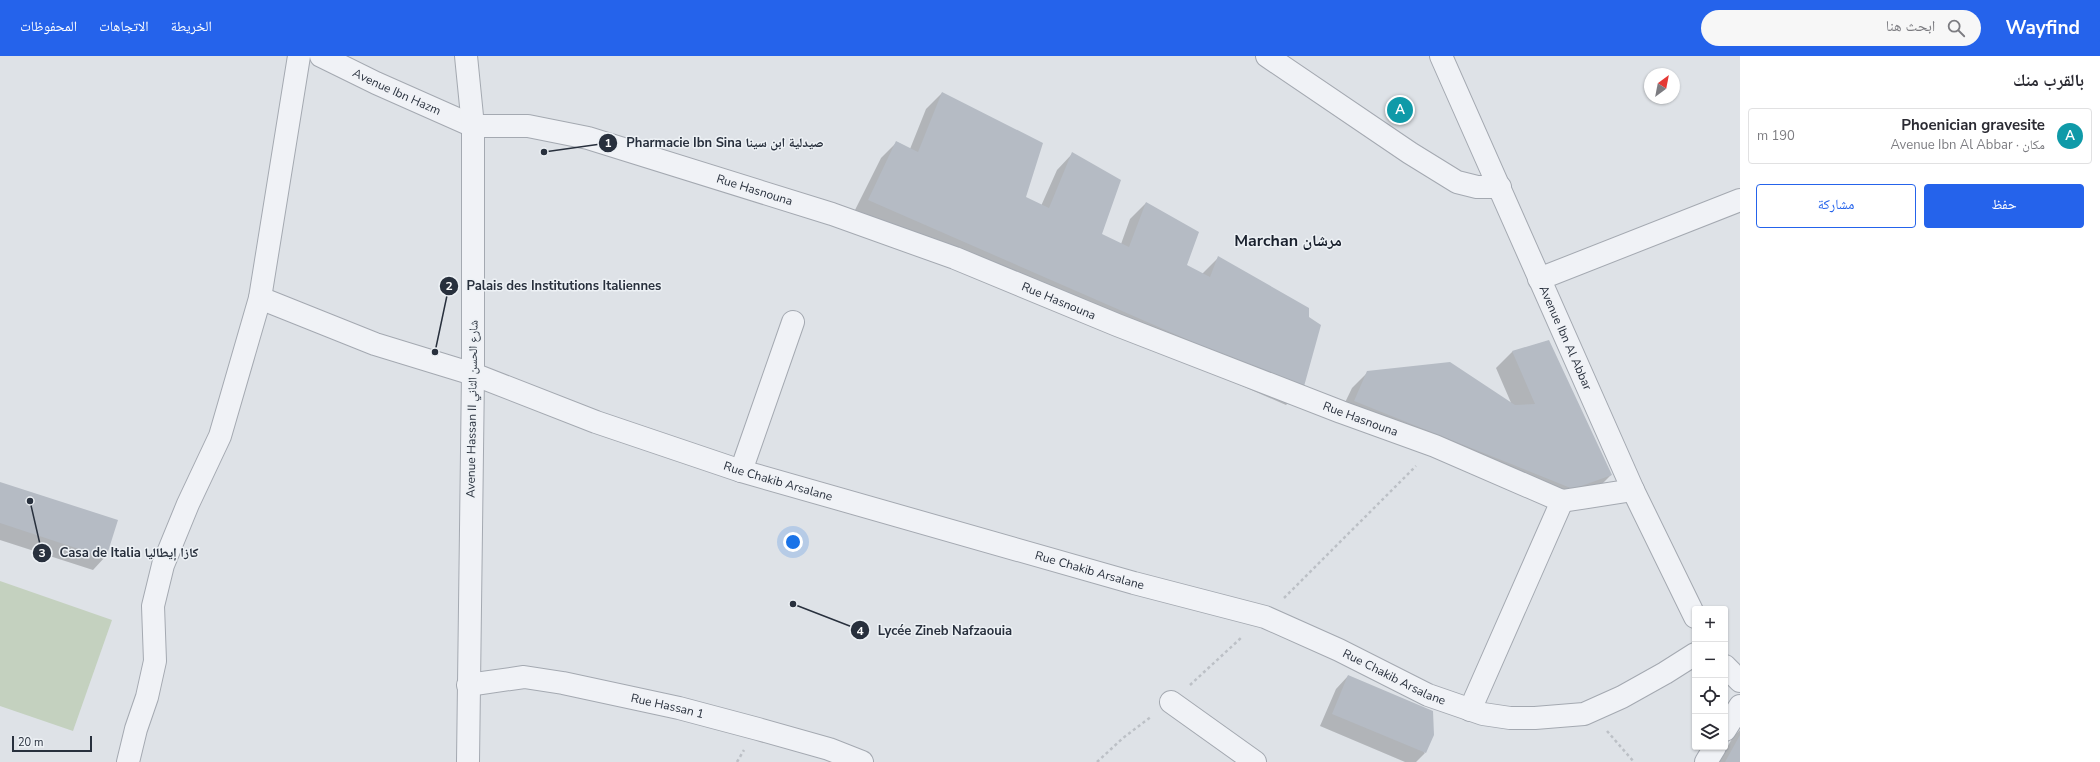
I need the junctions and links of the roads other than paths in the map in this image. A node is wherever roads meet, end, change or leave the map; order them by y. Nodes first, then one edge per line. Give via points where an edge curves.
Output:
1 (299, 56) edge
2 (321, 56) edge
3 (466, 56) edge
4 (1267, 56) edge
5 (1441, 56) edge
6 (1291, 63) edge
7 (473, 126) junction
8 (1500, 187) junction
9 (1740, 200) edge
10 (1540, 279) junction
11 (260, 298) junction
12 (794, 322) dead end
13 (473, 374) junction
14 (741, 470) junction
15 (1633, 490) junction
16 (1562, 501) junction
17 (1692, 611) edge
18 (1692, 656) edge
19 (1728, 669) edge
20 (1740, 681) edge
21 (468, 685) junction
22 (1171, 702) dead end
23 (1740, 706) edge
24 (1470, 710) junction
25 (1728, 725) edge
26 (1713, 750) edge
27 (128, 762) edge
28 (468, 762) edge
29 (862, 762) edge
30 (1255, 762) edge
31 (1706, 762) edge

1 - 11 street
2 - 7 street, Avenue Ibn Hazm
3 - 7 street, Avenue Hassan II شارع الحسن الثاني
4 - 6 street
5 - 8 street, Avenue Ibn Al Abbar
6 - 8 street via 1410,153 1457,182 1477,187
7 - 13 street, Avenue Hassan II شارع الحسن الثاني
7 - 16 street, Rue Hasnouna via 528,126 588,138 832,214 955,258 1117,326 1435,446
8 - 10 street, Avenue Ibn Al Abbar
9 - 10 street
10 - 15 street, Avenue Ibn Al Abbar
11 - 13 street, Rue Chakib Arsalane via 375,344
11 - 27 street via 220,436 163,565 153,606 156,661
12 - 14 street
13 - 14 street, Rue Chakib Arsalane via 596,422
13 - 21 street, Avenue Hassan II شارع الحسن الثاني
14 - 24 street, Rue Chakib Arsalane via 1134,583 1265,617 1428,695
15 - 16 street
15 - 17 street, Avenue Ibn Al Abbar
16 - 24 street
18 - 24 street, Rue Chakib Arsalane via 1601,708 1584,714 1510,718
19 - 20 street
21 - 28 street, Avenue Hassan II شارع الحسن الثاني
21 - 29 street, Rue Hassan 1 via 524,677 563,683 679,708 829,749
22 - 30 street
23 - 25 street
26 - 31 street

